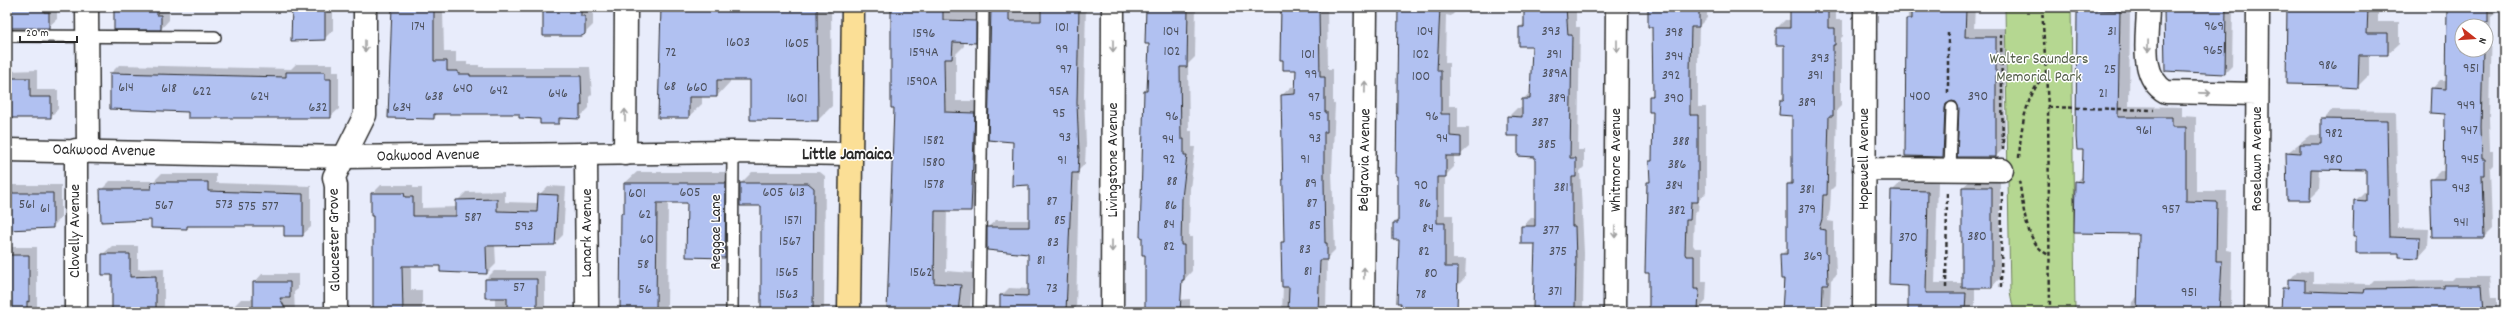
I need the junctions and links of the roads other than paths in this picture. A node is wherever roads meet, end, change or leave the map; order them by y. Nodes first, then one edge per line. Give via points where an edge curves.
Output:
1 (87, 7) edge
2 (365, 7) edge
3 (626, 7) edge
4 (853, 7) edge
5 (984, 7) edge
6 (1113, 7) edge
7 (1366, 7) edge
8 (1617, 7) edge
9 (1865, 7) edge
10 (2148, 7) edge
11 (2258, 7) edge
12 (7, 36) edge
13 (88, 36) junction
14 (215, 37) dead end
15 (2257, 94) junction
16 (1952, 108) dead end
17 (7, 150) edge
18 (82, 150) junction
19 (733, 152) junction
20 (586, 154) junction
21 (625, 154) junction
22 (850, 154) junction
23 (344, 157) junction
24 (1864, 169) junction
25 (2010, 173) road end
26 (1949, 179) junction
27 (76, 312) edge
28 (336, 312) edge
29 (587, 312) edge
30 (732, 312) edge
31 (849, 312) edge
32 (979, 312) edge
33 (1112, 312) edge
34 (1363, 312) edge
35 (1615, 312) edge
36 (1864, 312) edge
37 (2256, 312) edge

1 - 13 street, Clovelly Avenue
2 -> 23 street, Gloucester Grove via 365,115
21 -> 3 street
4 - 22 main road
5 - 32 lane
6 -> 33 street, Livingstone Avenue
34 -> 7 street, Belgravia Avenue
8 -> 35 street, Whitmore Avenue
9 - 24 street, Hopewell Avenue
10 -> 15 street via 2149,73 2159,88 2166,92
11 - 15 street, Roselawn Avenue
12 - 13 lane
13 - 14 lane
13 - 18 street, Clovelly Avenue
15 - 37 street, Roselawn Avenue
16 - 26 lane
17 - 18 street, Oakwood Avenue
18 - 23 street, Oakwood Avenue
18 - 27 street, Clovelly Avenue
19 - 21 street, Oakwood Avenue
19 - 22 street, Oakwood Avenue
19 - 30 lane, Reggae Lane
20 - 21 street, Oakwood Avenue
20 - 23 street, Oakwood Avenue
20 - 29 street, Lanark Avenue
22 - 31 main road
23 - 28 street, Gloucester Grove via 334,177
24 - 26 street
24 - 36 street, Hopewell Avenue
25 - 26 street

